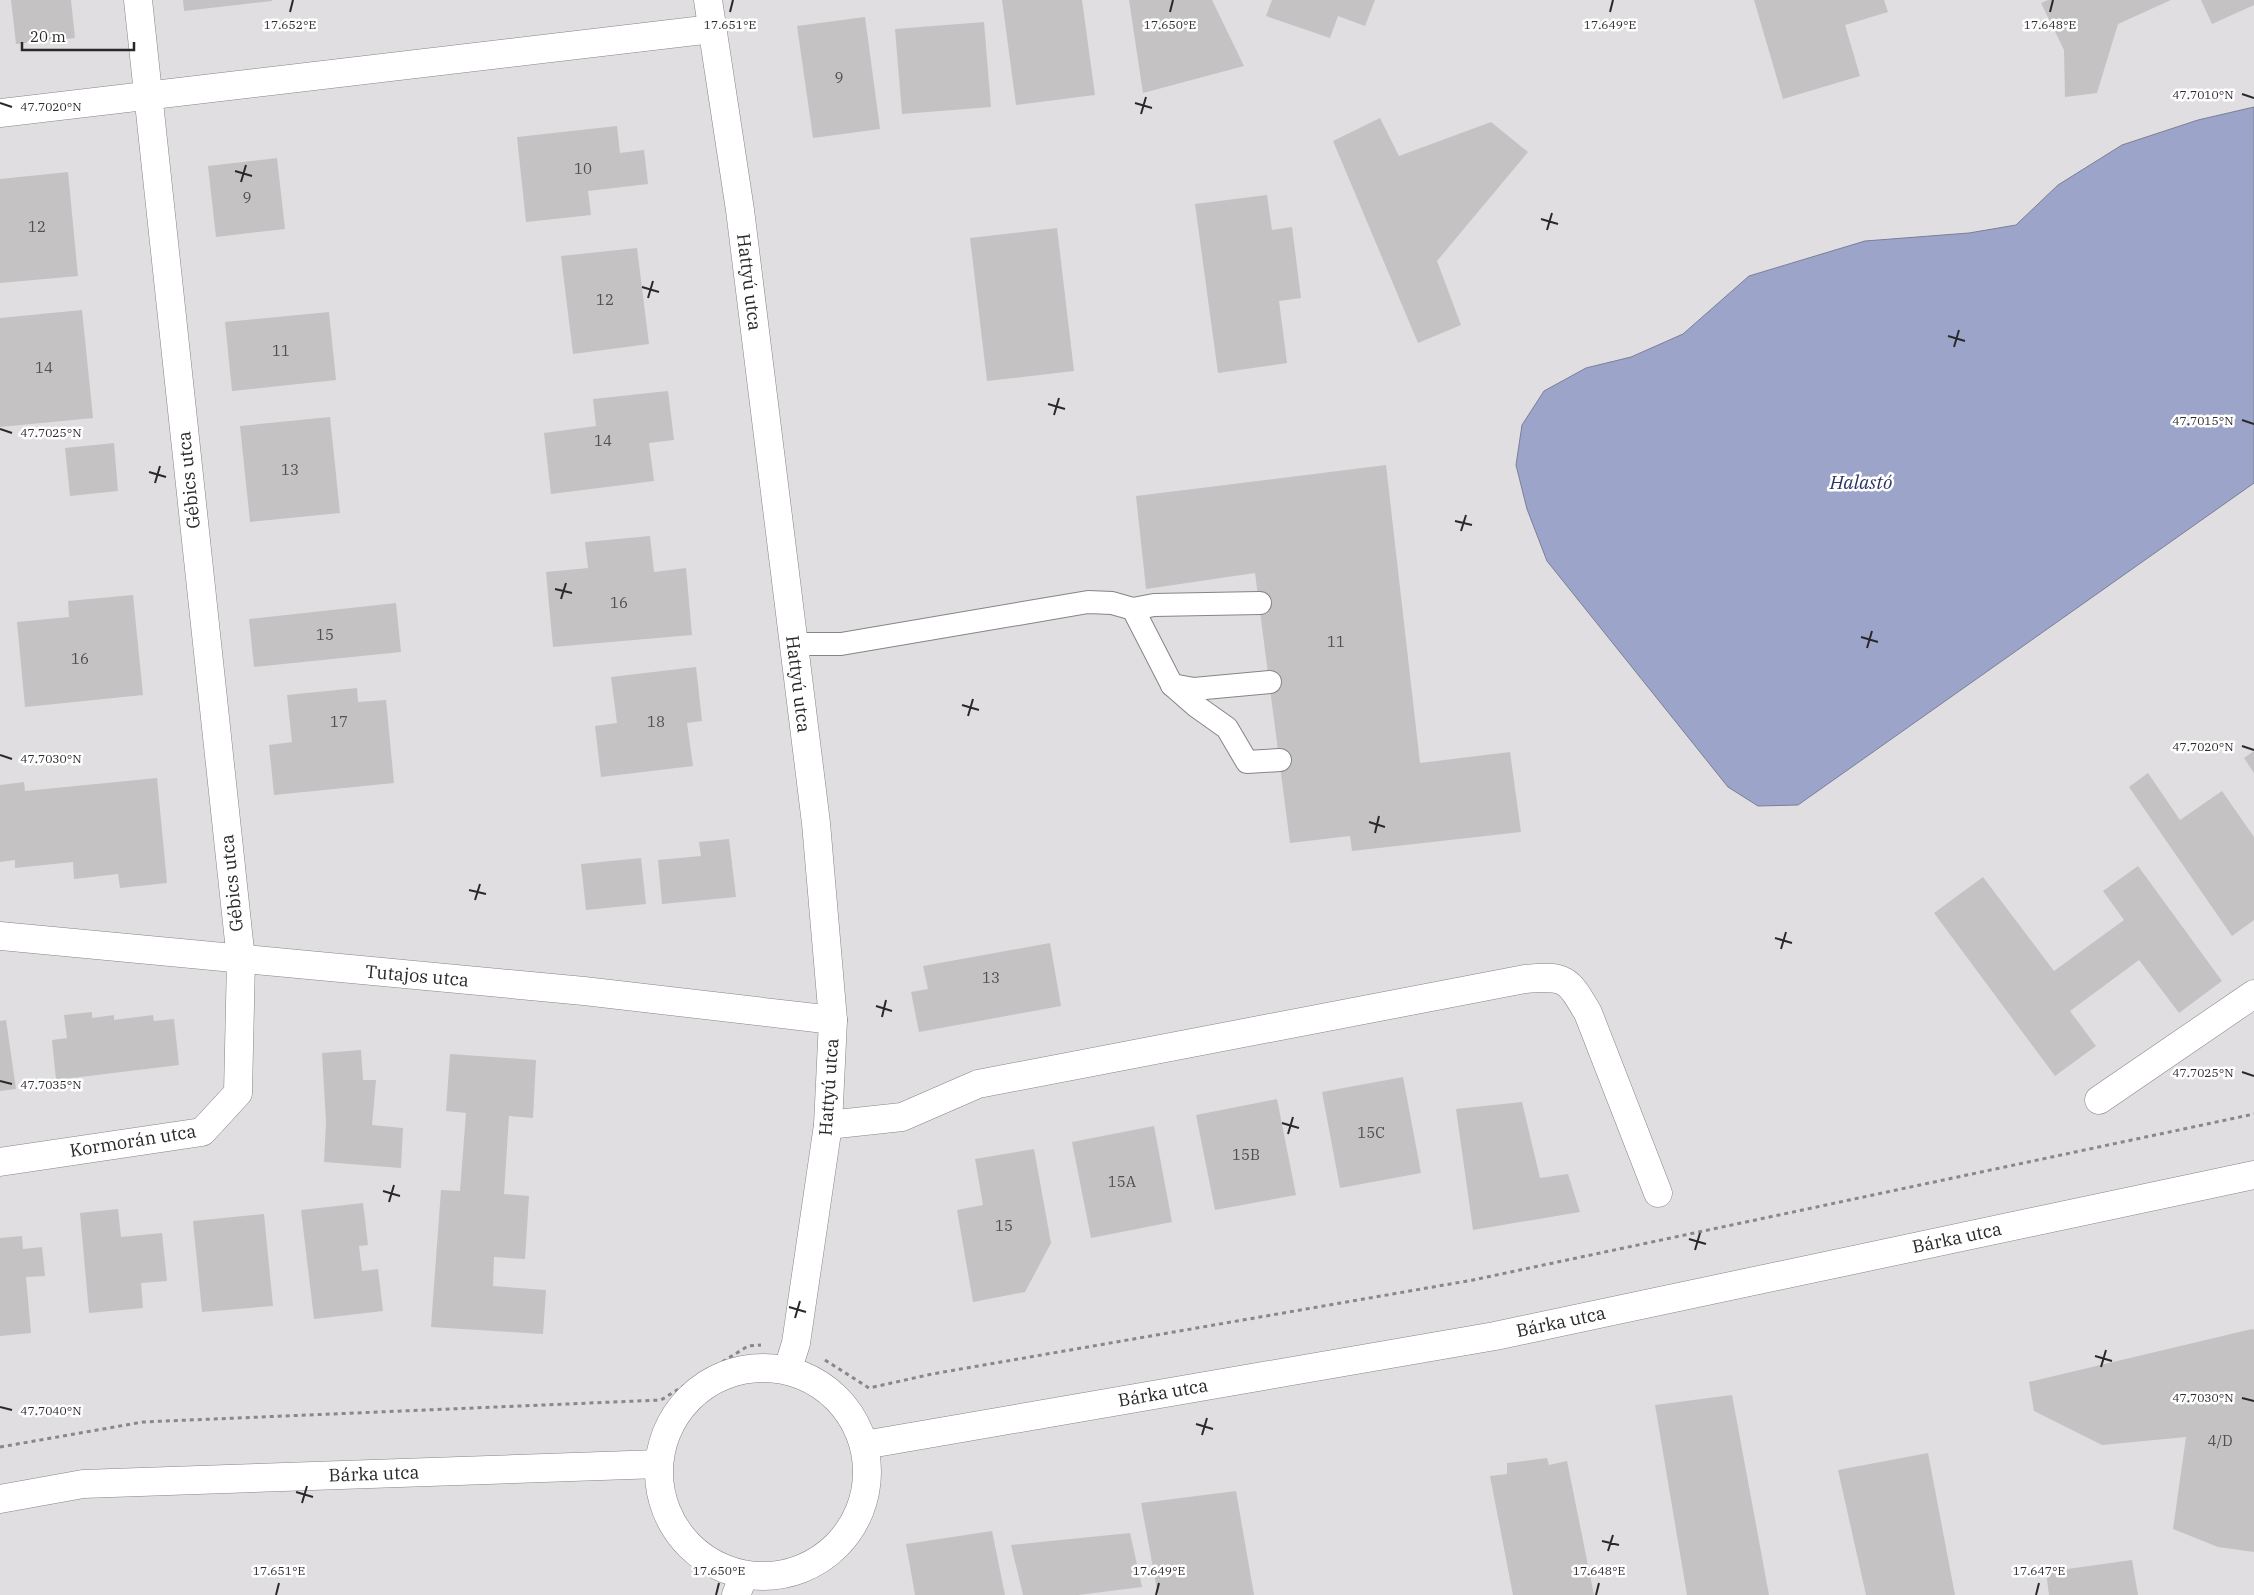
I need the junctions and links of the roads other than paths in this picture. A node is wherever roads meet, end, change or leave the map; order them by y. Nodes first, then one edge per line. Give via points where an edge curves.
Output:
1 (138, 0) edge
2 (708, 0) edge
3 (712, 29) junction
4 (147, 95) junction
5 (0, 113) edge
6 (1260, 603) dead end
7 (1133, 609) junction
8 (793, 644) junction
9 (1270, 682) dead end
10 (1172, 685) junction
11 (1280, 760) dead end
12 (0, 936) edge
13 (241, 960) junction
14 (2254, 994) edge
15 (833, 1020) junction
16 (2099, 1100) dead end
17 (828, 1125) junction
18 (0, 1162) edge
19 (2254, 1175) edge
20 (1658, 1193) dead end
21 (788, 1369) junction
22 (864, 1446) junction
23 (659, 1464) junction
24 (0, 1499) edge
25 (740, 1585) edge

1 - 4 street, Gébics utca
2 - 3 street, Hattyú utca
3 - 4 street
3 - 8 street, Hattyú utca via 740,210
4 - 5 street
4 - 13 street, Gébics utca
6 - 7 lane via 1154,605
7 - 8 lane via 1112,603 1088,602 841,644
7 - 10 lane
8 - 15 street, Hattyú utca via 816,823
9 - 10 lane via 1194,689
10 - 11 lane via 1227,728 1246,762
12 - 13 street, Tutajos utca
13 - 15 street, Tutajos utca via 584,991
13 - 18 street, Kormorán utca via 238,1092 202,1132
14 - 16 street
15 - 17 street, Hattyú utca
17 - 20 street via 902,1118 978,1084 1551,976 1572,986 1588,1013
17 - 21 street, Hattyú utca via 796,1343
19 - 22 street, Bárka utca via 1495,1336
21 - 22 street via 829,1391 851,1416
21 - 23 street via 737,1371 708,1384 683,1405 666,1432
22 - 25 street via 867,1477 861,1508 846,1536 822,1558 793,1572 762,1576
23 - 24 street, Bárka utca via 84,1484
23 - 25 street via 662,1498 676,1530 700,1555

